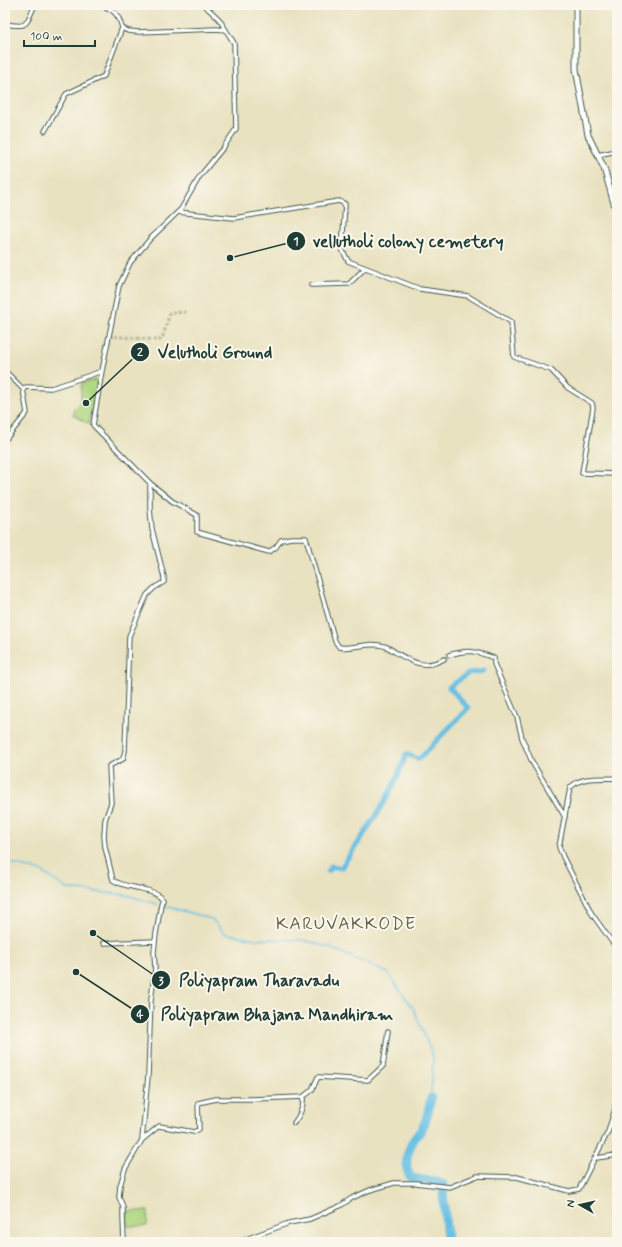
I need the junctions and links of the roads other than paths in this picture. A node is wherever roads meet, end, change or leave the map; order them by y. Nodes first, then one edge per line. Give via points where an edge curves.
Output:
1 (35, 5) edge
2 (100, 5) edge
3 (204, 5) edge
4 (576, 5) edge
5 (5, 24) edge
6 (122, 28) junction
7 (226, 30) junction
8 (45, 131) dead end
9 (617, 152) edge
10 (598, 155) junction
11 (178, 212) junction
12 (617, 214) edge
13 (365, 268) junction
14 (312, 285) dead end
15 (5, 371) edge
16 (102, 371) junction
17 (23, 389) junction
18 (5, 440) edge
19 (617, 474) edge
20 (150, 483) junction
21 (449, 655) dead end
22 (444, 659) dead end
23 (617, 778) edge
24 (565, 817) junction
25 (155, 941) junction
26 (104, 943) dead end
27 (617, 949) edge
28 (388, 1031) dead end
29 (617, 1088) edge
30 (303, 1096) junction
31 (294, 1123) dead end
32 (142, 1140) junction
33 (617, 1156) edge
34 (596, 1158) junction
35 (124, 1242) edge
36 (238, 1242) edge

1 - 5 street via 27,23 21,26
2 - 6 street via 111,8 120,20
3 - 7 street via 219,19
4 - 10 main road via 576,69 588,135
6 - 7 street via 138,32
6 - 8 street via 104,76 66,94
7 - 11 street via 234,43 236,129 200,176
9 - 10 street
10 - 12 main road
11 - 13 street via 234,218 339,201 345,204 342,249 348,261
11 - 16 street via 130,263 119,286
13 - 14 street via 349,284
13 - 19 street via 420,289 468,296 511,322 514,357 551,370 568,388 592,403 582,473
15 - 17 street
16 - 17 street via 51,388
16 - 20 street via 93,425
17 - 18 street via 27,413
20 - 22 street via 172,501 197,515 197,532 269,552 281,540 306,538 334,641 338,647 347,649 368,644 385,646 415,663 430,664
20 - 25 street via 152,529 164,582 147,595 129,636 125,751 123,759 109,766 111,803 105,820 104,836 113,880 120,885 158,894 163,899
21 - 24 street via 470,651 494,658 494,664 517,717 532,762
23 - 24 street via 581,780 573,784
24 - 27 street via 559,847 592,914
25 - 26 street
25 - 32 street
28 - 30 street via 383,1066 368,1080 318,1077 312,1090
29 - 34 street via 616,1109
30 - 31 street via 300,1115
30 - 32 street via 216,1099 198,1103 199,1129 194,1132 159,1126
32 - 35 street via 125,1169 120,1186
33 - 34 street
34 - 36 street via 579,1190 569,1191 517,1176 477,1176 450,1187 394,1183 370,1190 310,1219 289,1223

